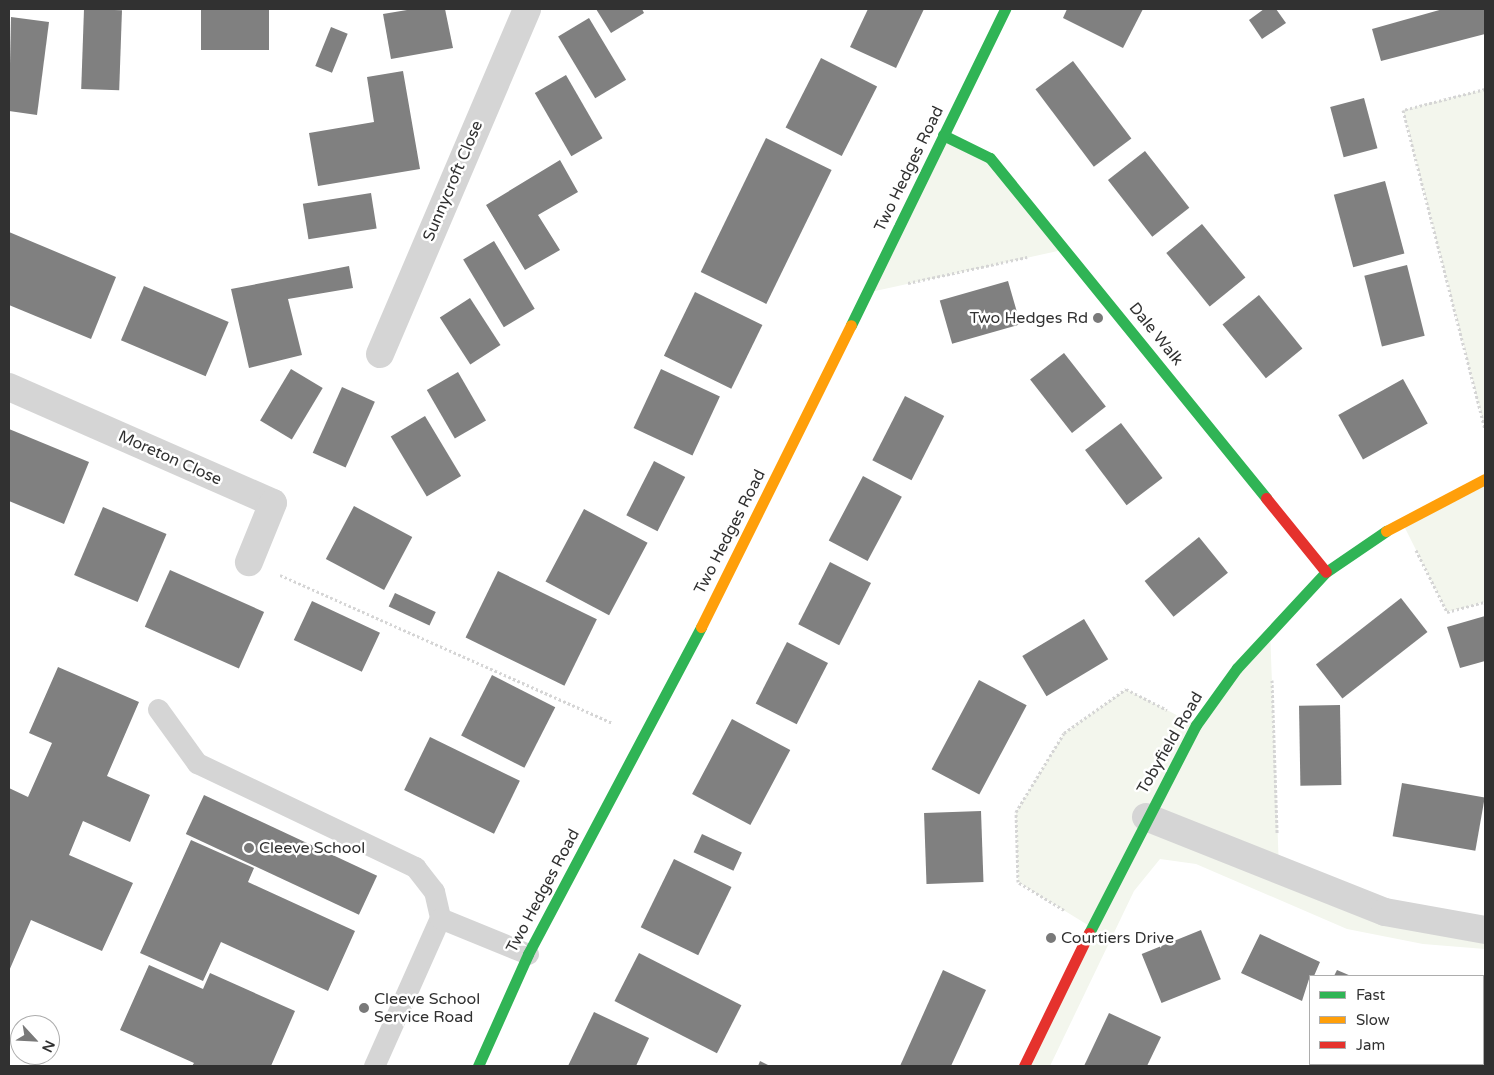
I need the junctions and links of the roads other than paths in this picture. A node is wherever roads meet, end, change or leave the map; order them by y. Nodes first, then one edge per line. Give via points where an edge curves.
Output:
1 (527, 9) edge
2 (1005, 9) edge
3 (943, 136) junction
4 (380, 354) dead end
5 (9, 387) edge
6 (1485, 479) edge
7 (249, 562) road end
8 (1326, 572) junction
9 (158, 709) dead end
10 (1146, 817) junction
11 (440, 918) junction
12 (1485, 930) edge
13 (528, 954) junction
14 (374, 1066) edge
15 (478, 1066) edge
16 (1024, 1066) edge

1 - 4 street, Sunnycroft Close
2 - 3 street, Two Hedges Road
3 - 8 street, Dale Walk via 990,158 1067,248
3 - 13 street, Two Hedges Road via 733,566
5 - 7 street, Moreton Close via 274,503
6 - 8 street, Tobyfield Road via 1401,520
8 - 10 street, Tobyfield Road via 1237,668 1196,725
9 - 11 lane via 197,763 415,866 434,891
10 - 12 street via 1385,912
10 - 16 street, Tobyfield Road
11 - 13 lane
11 - 14 lane
13 - 15 street, Two Hedges Road

